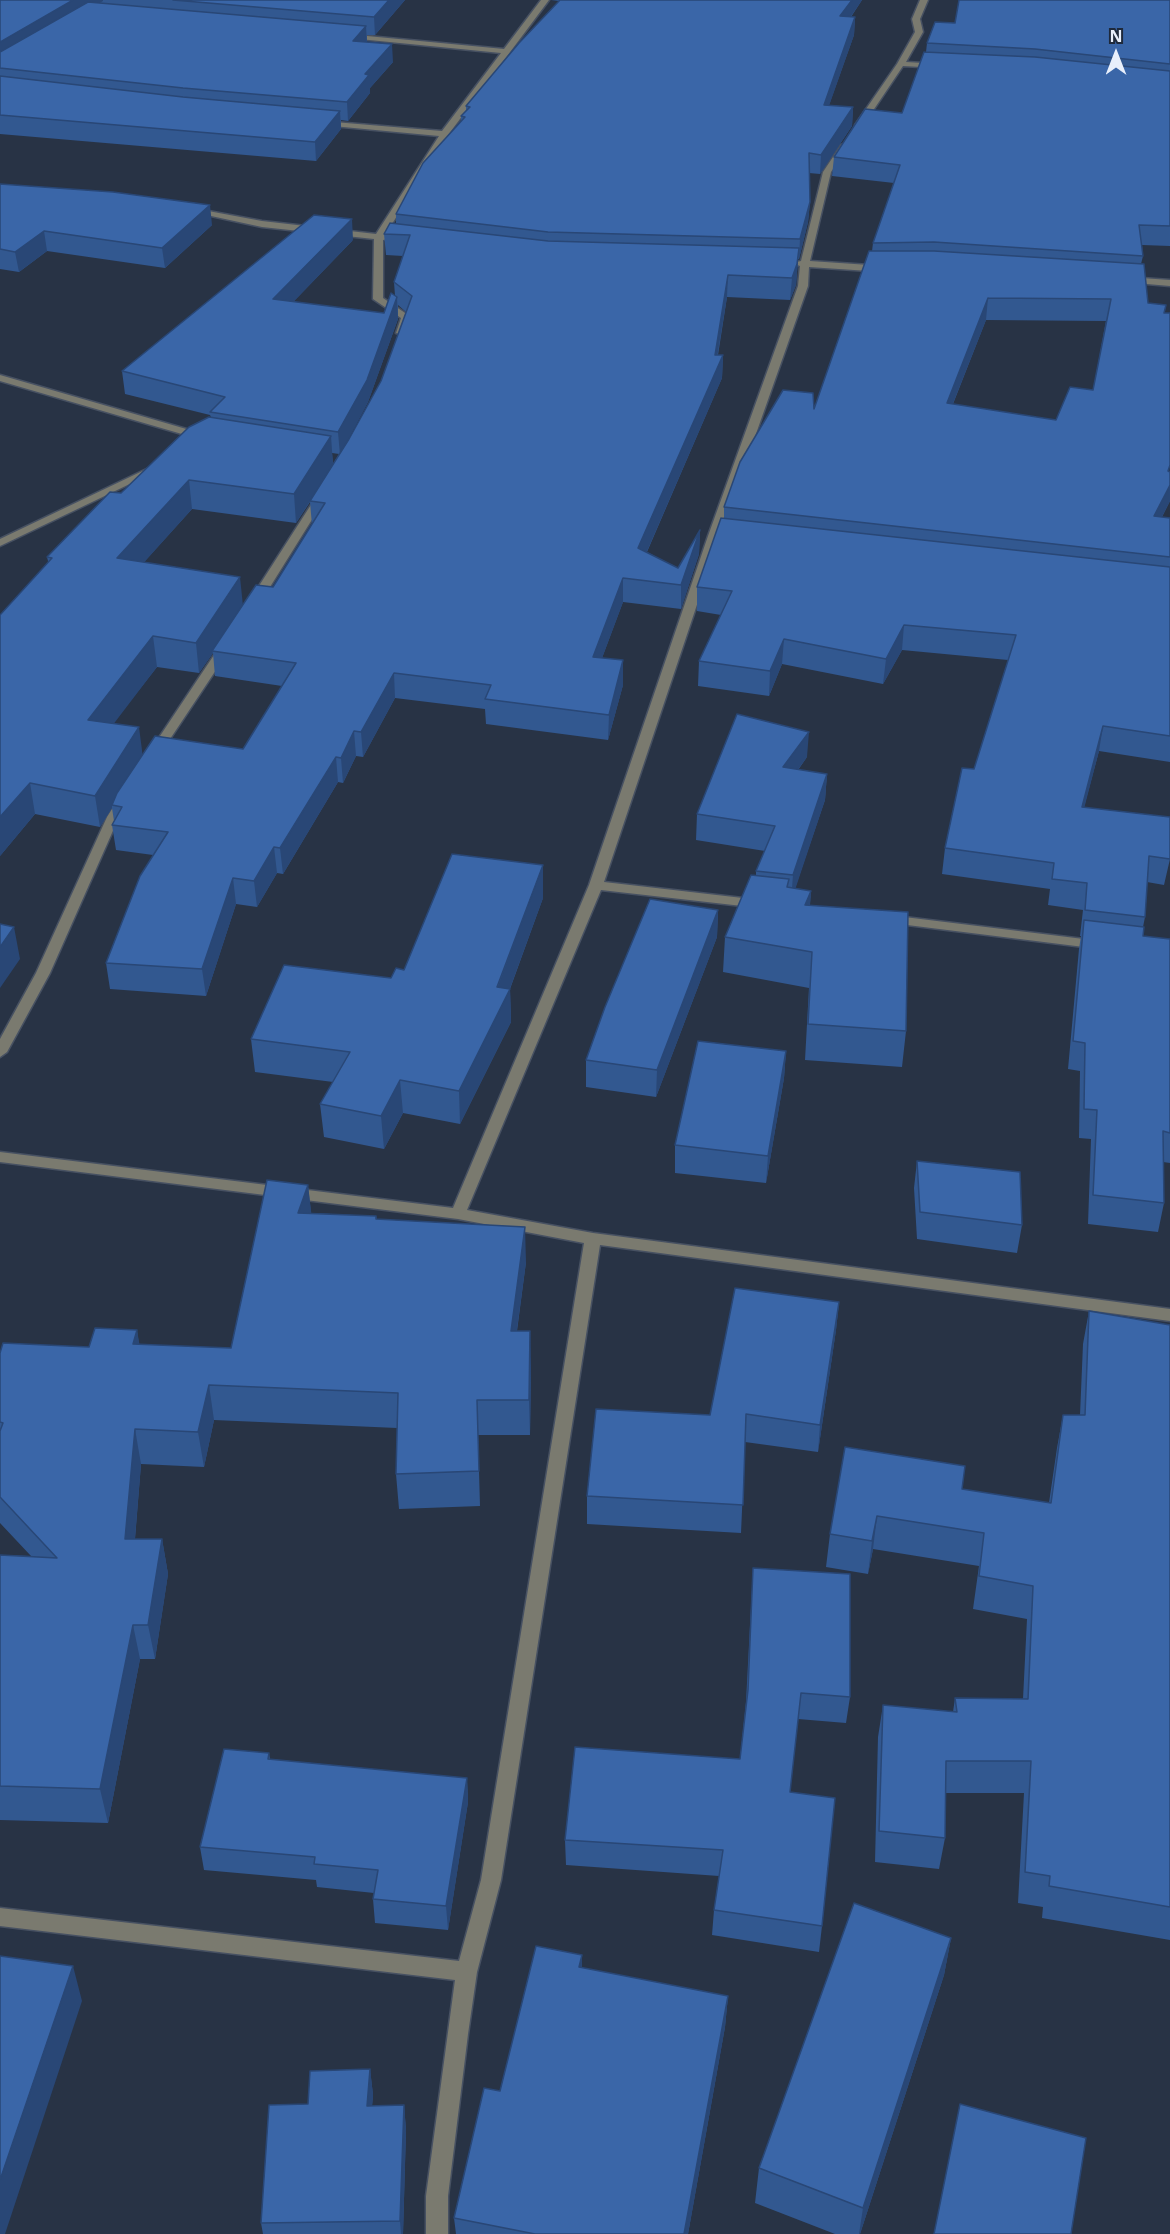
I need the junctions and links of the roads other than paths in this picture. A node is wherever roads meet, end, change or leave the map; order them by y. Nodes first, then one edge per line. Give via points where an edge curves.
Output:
1 (545, 0) edge
2 (924, 0) edge
3 (339, 36) edge
4 (507, 51) junction
5 (901, 63) junction
6 (945, 66) edge
7 (315, 122) edge
8 (854, 132) edge
9 (444, 134) junction
10 (847, 142) edge
11 (178, 210) edge
12 (379, 237) junction
13 (402, 239) edge
14 (782, 263) edge
15 (805, 264) junction
16 (892, 269) edge
17 (1113, 279) edge
18 (1170, 283) edge
19 (397, 343) edge
20 (0, 378) edge
21 (201, 445) edge
22 (170, 460) edge
23 (326, 490) edge
24 (0, 543) edge
25 (246, 615) edge
26 (234, 634) edge
27 (144, 769) edge
28 (132, 788) edge
29 (596, 885) junction
30 (772, 906) edge
31 (877, 918) edge
32 (1112, 946) edge
33 (0, 1052) edge
34 (0, 1157) edge
35 (458, 1214) junction
36 (593, 1239) junction
37 (1170, 1315) edge
38 (0, 1917) edge
39 (467, 1972) junction
40 (437, 2234) edge

1 - 4 street
2 - 5 street via 916,19 919,32
3 - 4 street
4 - 9 street
5 - 6 street
5 - 8 street
7 - 9 street
9 - 12 street
10 - 15 street via 827,172
11 - 12 street
12 - 13 street
12 - 19 street via 378,299 406,318
14 - 15 street
15 - 16 street
15 - 29 street via 803,286 720,536
17 - 18 street
20 - 21 street via 211,440
22 - 24 street
23 - 25 street
26 - 27 street
28 - 33 street via 112,817 44,973
29 - 30 street
29 - 35 street
31 - 32 street
34 - 35 street
35 - 36 street
36 - 37 street
36 - 39 street via 491,1880
38 - 39 street
39 - 40 street via 443,2142

